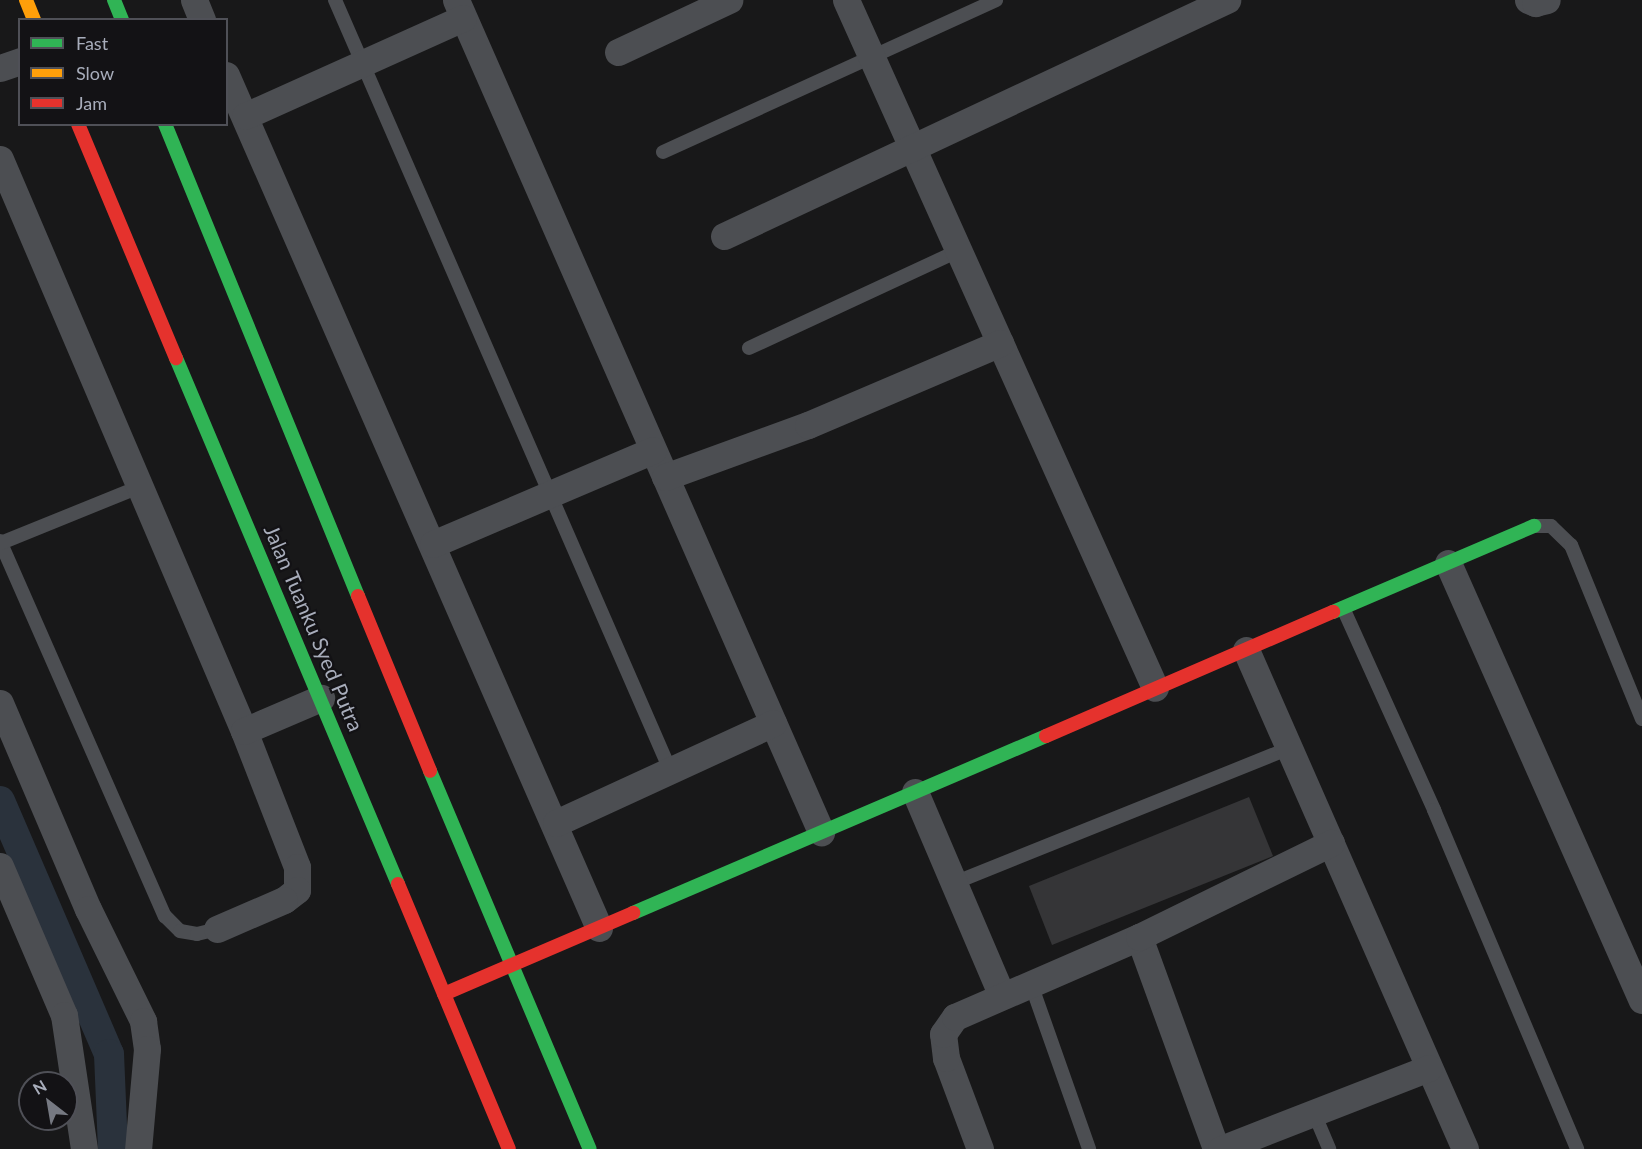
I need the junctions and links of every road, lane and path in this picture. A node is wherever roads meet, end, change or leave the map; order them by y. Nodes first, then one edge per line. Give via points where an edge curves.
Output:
1 (26, 0) edge
2 (114, 0) edge
3 (194, 0) edge
4 (335, 0) edge
5 (729, 0) edge
6 (846, 0) edge
7 (996, 0) edge
8 (1227, 0) edge
9 (1528, 0) edge
10 (1547, 0) edge
11 (459, 9) edge
12 (33, 18) edge
13 (121, 18) edge
14 (201, 18) edge
15 (618, 52) dead end
16 (872, 57) junction
17 (18, 62) edge
18 (363, 66) junction
19 (0, 68) edge
20 (228, 79) edge
21 (245, 116) junction
22 (79, 126) edge
23 (166, 126) edge
24 (912, 147) junction
25 (663, 152) dead end
26 (0, 159) edge
27 (724, 236) dead end
28 (958, 250) junction
29 (1000, 343) junction
30 (749, 348) dead end
31 (653, 450) junction
32 (664, 477) junction
33 (140, 487) junction
34 (552, 495) junction
35 (1534, 526) joint
36 (0, 542) edge
37 (433, 544) junction
38 (1449, 563) junction
39 (1343, 608) junction
40 (1246, 650) junction
41 (1155, 688) junction
42 (321, 698) junction
43 (0, 704) edge
44 (1642, 719) edge
45 (773, 723) junction
46 (244, 731) junction
47 (1289, 748) junction
48 (671, 772) junction
49 (915, 792) junction
50 (556, 823) junction
51 (821, 832) junction
52 (1331, 843) junction
53 (0, 866) edge
54 (954, 883) junction
55 (599, 928) junction
56 (217, 929) joint
57 (1139, 937) junction
58 (510, 968) junction
59 (1031, 984) junction
60 (444, 994) junction
61 (1001, 994) junction
62 (1642, 1000) edge
63 (1429, 1068) junction
64 (1314, 1113) junction
65 (84, 1149) edge
66 (138, 1149) edge
67 (509, 1149) edge
68 (590, 1149) edge
69 (980, 1149) edge
70 (1089, 1149) edge
71 (1216, 1149) edge
72 (1221, 1149) edge
73 (1329, 1149) edge
74 (1465, 1149) edge
75 (1577, 1149) edge

1 - 12 main road
2 - 13 main road
3 - 14 street
4 - 18 lane
5 - 15 street
6 - 16 street
7 - 16 lane
8 - 24 street
9 - 10 street
11 - 18 street
11 - 31 street
16 - 24 street
16 - 25 lane
17 - 19 street
18 - 21 street
18 - 34 lane
20 - 21 street
21 - 37 street
22 - 42 main road, Jalan Tuanku Syed Putra
23 - 58 main road
24 - 27 street
24 - 28 street
26 - 33 street
28 - 29 street
28 - 30 lane
29 - 32 street via 808,425
29 - 41 street
31 - 32 street
31 - 34 street
32 - 45 street
33 - 36 lane
33 - 46 street
34 - 37 street
34 - 48 lane
35 - 38 main road
35 - 44 lane via 1551,526 1571,545
36 - 56 lane via 165,916 180,931 197,934
37 - 50 street
38 - 39 main road
38 - 62 street
39 - 40 main road
39 - 75 lane via 1434,810
40 - 41 main road
40 - 47 street
41 - 49 main road
42 - 46 street
42 - 60 main road, Jalan Tuanku Syed Putra
43 - 66 street via 88,909 143,1021 147,1049
45 - 48 street
45 - 51 street
46 - 56 street via 300,878 297,890 284,900
47 - 52 street
47 - 54 lane
48 - 50 street
49 - 51 main road
49 - 54 street
50 - 55 street
51 - 55 main road
52 - 57 street
52 - 63 street
53 - 65 street via 64,1015
54 - 61 street
55 - 58 main road
57 - 59 street
57 - 71 street
58 - 60 main road
58 - 68 main road
59 - 61 street
59 - 70 lane
60 - 67 main road, Jalan Tuanku Syed Putra
61 - 69 street via 955,1017 943,1034 946,1058
63 - 64 street
63 - 74 street
64 - 72 street
64 - 73 lane

